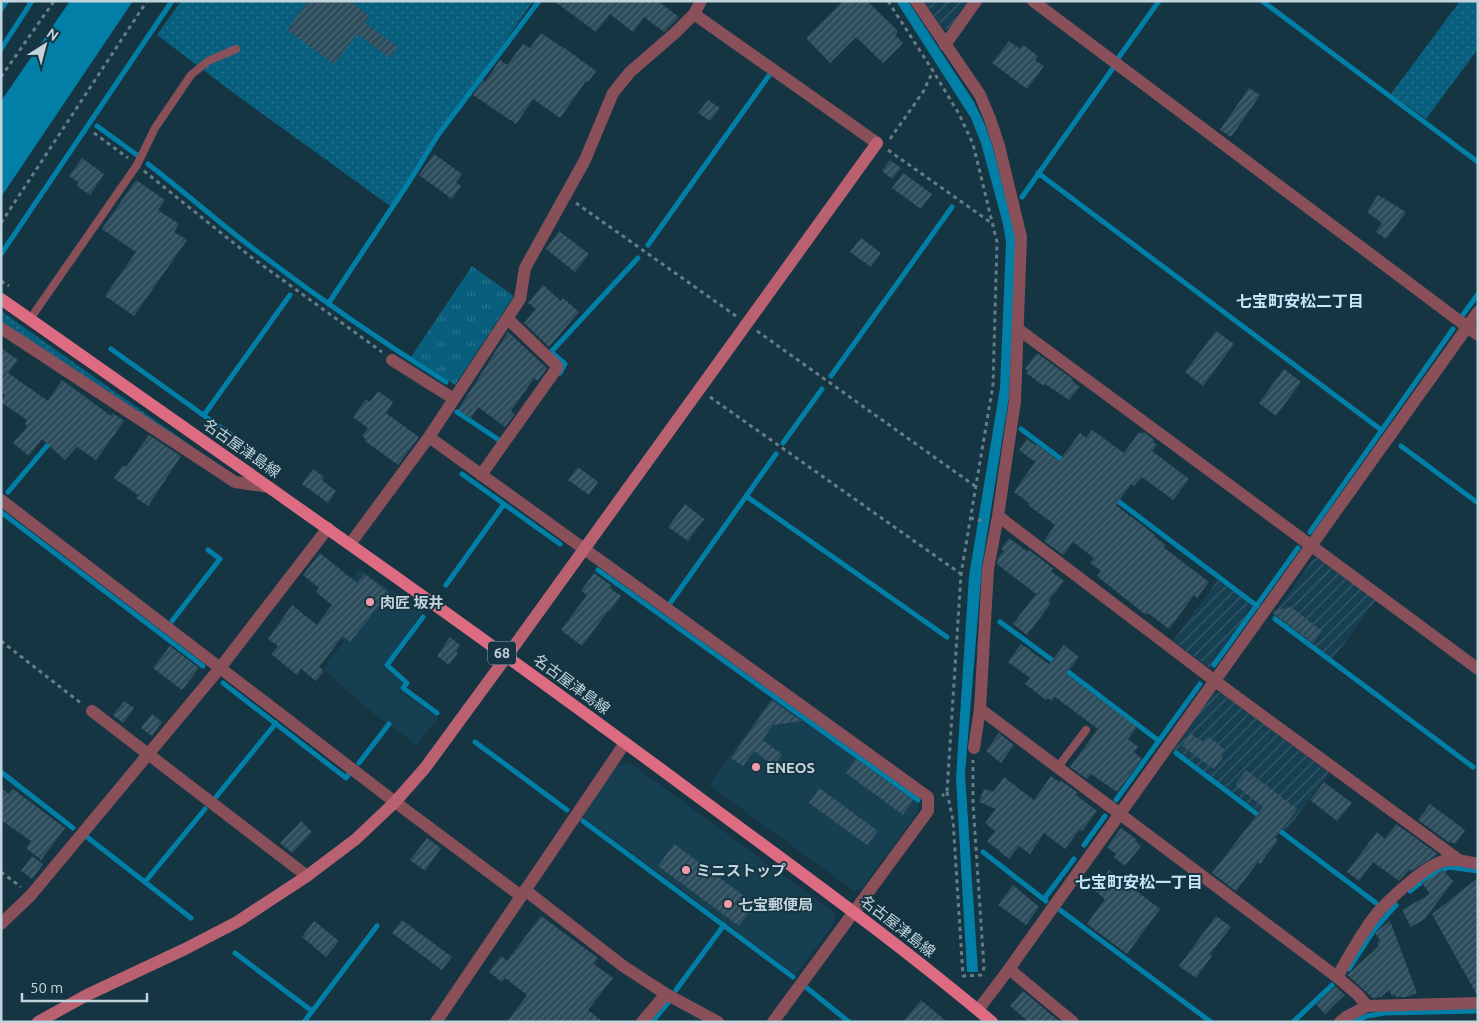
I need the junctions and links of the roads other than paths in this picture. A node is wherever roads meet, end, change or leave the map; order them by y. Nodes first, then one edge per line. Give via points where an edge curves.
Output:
1 (701, 1) edge
2 (916, 1) edge
3 (976, 1) edge
4 (1033, 1) edge
5 (694, 14) junction
6 (945, 45) junction
7 (236, 49) dead end
8 (1, 298) edge
9 (1478, 312) edge
10 (508, 318) junction
11 (30, 319) junction
12 (1467, 327) junction
13 (1, 328) edge
14 (1018, 329) junction
15 (1478, 335) edge
16 (392, 360) road end
17 (454, 399) junction
18 (429, 438) junction
19 (481, 475) junction
20 (269, 487) junction
21 (1, 500) edge
22 (998, 516) junction
23 (328, 528) junction
24 (350, 544) junction
25 (1311, 546) junction
26 (584, 549) junction
27 (507, 656) junction
28 (220, 668) junction
29 (1478, 669) edge
30 (1215, 681) junction
31 (980, 709) junction
32 (92, 711) road end
33 (1086, 730) dead end
34 (625, 742) junction
35 (974, 748) road end
36 (147, 754) junction
37 (1058, 768) junction
38 (395, 802) junction
39 (1118, 814) junction
40 (1459, 860) junction
41 (1478, 864) edge
42 (307, 876) junction
43 (523, 893) junction
44 (854, 912) junction
45 (1, 924) edge
46 (1009, 969) junction
47 (1337, 977) junction
48 (666, 994) junction
49 (1478, 1003) edge
50 (1367, 1006) junction
51 (978, 1010) junction
52 (38, 1022) edge
53 (436, 1022) edge
54 (642, 1022) edge
55 (718, 1022) edge
56 (773, 1022) edge
57 (992, 1022) edge
58 (1072, 1022) edge
59 (1340, 1022) edge

1 - 5 street
2 - 6 street
3 - 6 street
4 - 12 street
5 - 10 street via 630,72 612,93 585,160 525,268 520,299
5 - 26 street via 880,145
6 - 14 street via 980,95 999,146 1021,237
7 - 11 lane via 208,61 190,75 155,128 137,165
8 - 11 main road, 名古屋津島線 / 68
9 - 12 street
10 - 17 street
10 - 19 street via 558,368
11 - 20 main road, 名古屋津島線 / 68
12 - 15 street
12 - 25 street
13 - 20 street via 234,482
14 - 22 street via 1015,401
14 - 25 street
16 - 17 street
17 - 18 street
18 - 19 street
18 - 24 street
19 - 26 street
20 - 23 main road, 名古屋津島線 / 68
21 - 28 street
22 - 30 street
22 - 31 street via 988,569
23 - 24 main road, 名古屋津島線 / 68
23 - 28 street
24 - 27 main road, 名古屋津島線 / 68
25 - 29 street
25 - 30 street
26 - 27 street
26 - 44 street via 928,797 928,811
27 - 34 main road, 名古屋津島線 / 68
27 - 38 street via 425,768
28 - 36 street
28 - 38 street
30 - 39 street
30 - 40 street
31 - 35 street
31 - 37 street
32 - 36 street
33 - 37 lane
34 - 43 street
34 - 44 main road, 名古屋津島線 / 68
36 - 42 street
36 - 45 street via 31,895
37 - 39 street
38 - 42 street
38 - 43 street
39 - 46 street
39 - 47 street
40 - 41 street
40 - 47 street via 1438,863 1393,897 1370,924
42 - 52 street via 237,922
43 - 48 street
43 - 53 street
44 - 51 main road, 名古屋津島線 / 68
44 - 56 street
46 - 51 street
46 - 58 street
47 - 50 street
48 - 54 street
48 - 55 street
49 - 50 street
50 - 59 street
51 - 57 main road, 名古屋津島線 / 68

